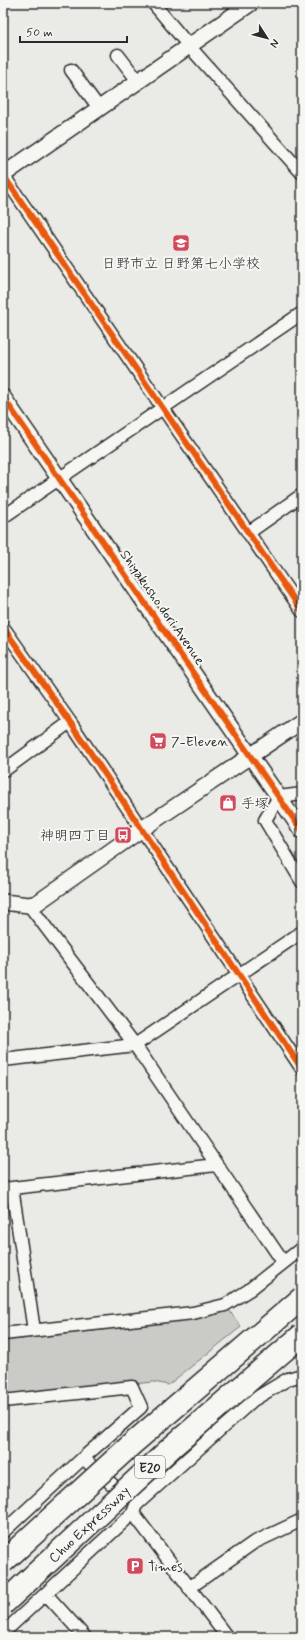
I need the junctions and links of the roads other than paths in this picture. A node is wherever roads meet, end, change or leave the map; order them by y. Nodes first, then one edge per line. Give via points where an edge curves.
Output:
1 (153, 3) edge
2 (251, 3) edge
3 (194, 42) junction
4 (118, 55) dead end
5 (72, 70) dead end
6 (138, 81) junction
7 (99, 108) junction
8 (302, 172) edge
9 (3, 175) edge
10 (302, 313) edge
11 (3, 397) edge
12 (163, 408) junction
13 (60, 479) junction
14 (302, 495) edge
15 (3, 517) edge
16 (248, 533) junction
17 (302, 611) edge
18 (3, 627) edge
19 (302, 721) edge
20 (70, 722) junction
21 (251, 755) junction
22 (3, 770) edge
23 (302, 794) edge
24 (279, 797) junction
25 (142, 829) junction
26 (302, 832) edge
27 (302, 882) edge
28 (3, 902) edge
29 (29, 905) junction
30 (302, 932) edge
31 (239, 975) junction
32 (135, 1045) junction
33 (3, 1060) edge
34 (302, 1069) edge
35 (216, 1165) junction
36 (8, 1188) edge
37 (302, 1248) edge
38 (283, 1262) junction
39 (302, 1298) edge
40 (34, 1330) junction
41 (3, 1334) edge
42 (302, 1335) edge
43 (302, 1375) edge
44 (3, 1401) edge
45 (83, 1458) junction
46 (134, 1509) junction
47 (302, 1520) edge
48 (3, 1532) edge
49 (3, 1562) edge
50 (189, 1588) junction
51 (46, 1594) junction
52 (3, 1604) edge
53 (3, 1633) edge
54 (85, 1637) edge
55 (228, 1637) edge

1 - 3 street
2 - 3 street
3 - 6 street
3 - 8 street
4 - 6 street
5 - 7 street
6 - 7 street
7 - 9 street
9 - 12 street
10 - 12 street
11 - 13 street, Shiyakusho dori Avenue
12 - 13 street
12 - 16 street
13 - 15 street
13 - 21 street, Shiyakusho dori Avenue
14 - 16 street
16 - 17 street
18 - 20 street
19 - 21 street
20 - 22 street
20 - 25 street
21 - 24 street, Shiyakusho dori Avenue
21 - 25 street
23 - 24 street
24 - 26 street, Shiyakusho dori Avenue
24 - 27 street via 265,820
25 - 29 street via 37,903
25 - 31 street
28 - 29 street
29 - 32 street
30 - 31 street
31 - 32 street
31 - 34 street
32 - 33 street
32 - 35 street
35 - 36 street
35 - 38 street
36 - 40 street
37 - 38 street
38 - 40 street via 249,1290 225,1305 193,1313
39 - 49 highway, E20, bridge via 132,1444
40 - 41 street
42 - 52 highway, Chuo Expressway / E20, bridge via 173,1446
43 - 46 street via 288,1379 253,1400
44 - 45 street via 132,1387 141,1407
45 - 46 street
45 - 48 street
46 - 50 street
46 - 51 street
47 - 50 street via 253,1543
50 - 55 street
51 - 53 street
51 - 54 street

